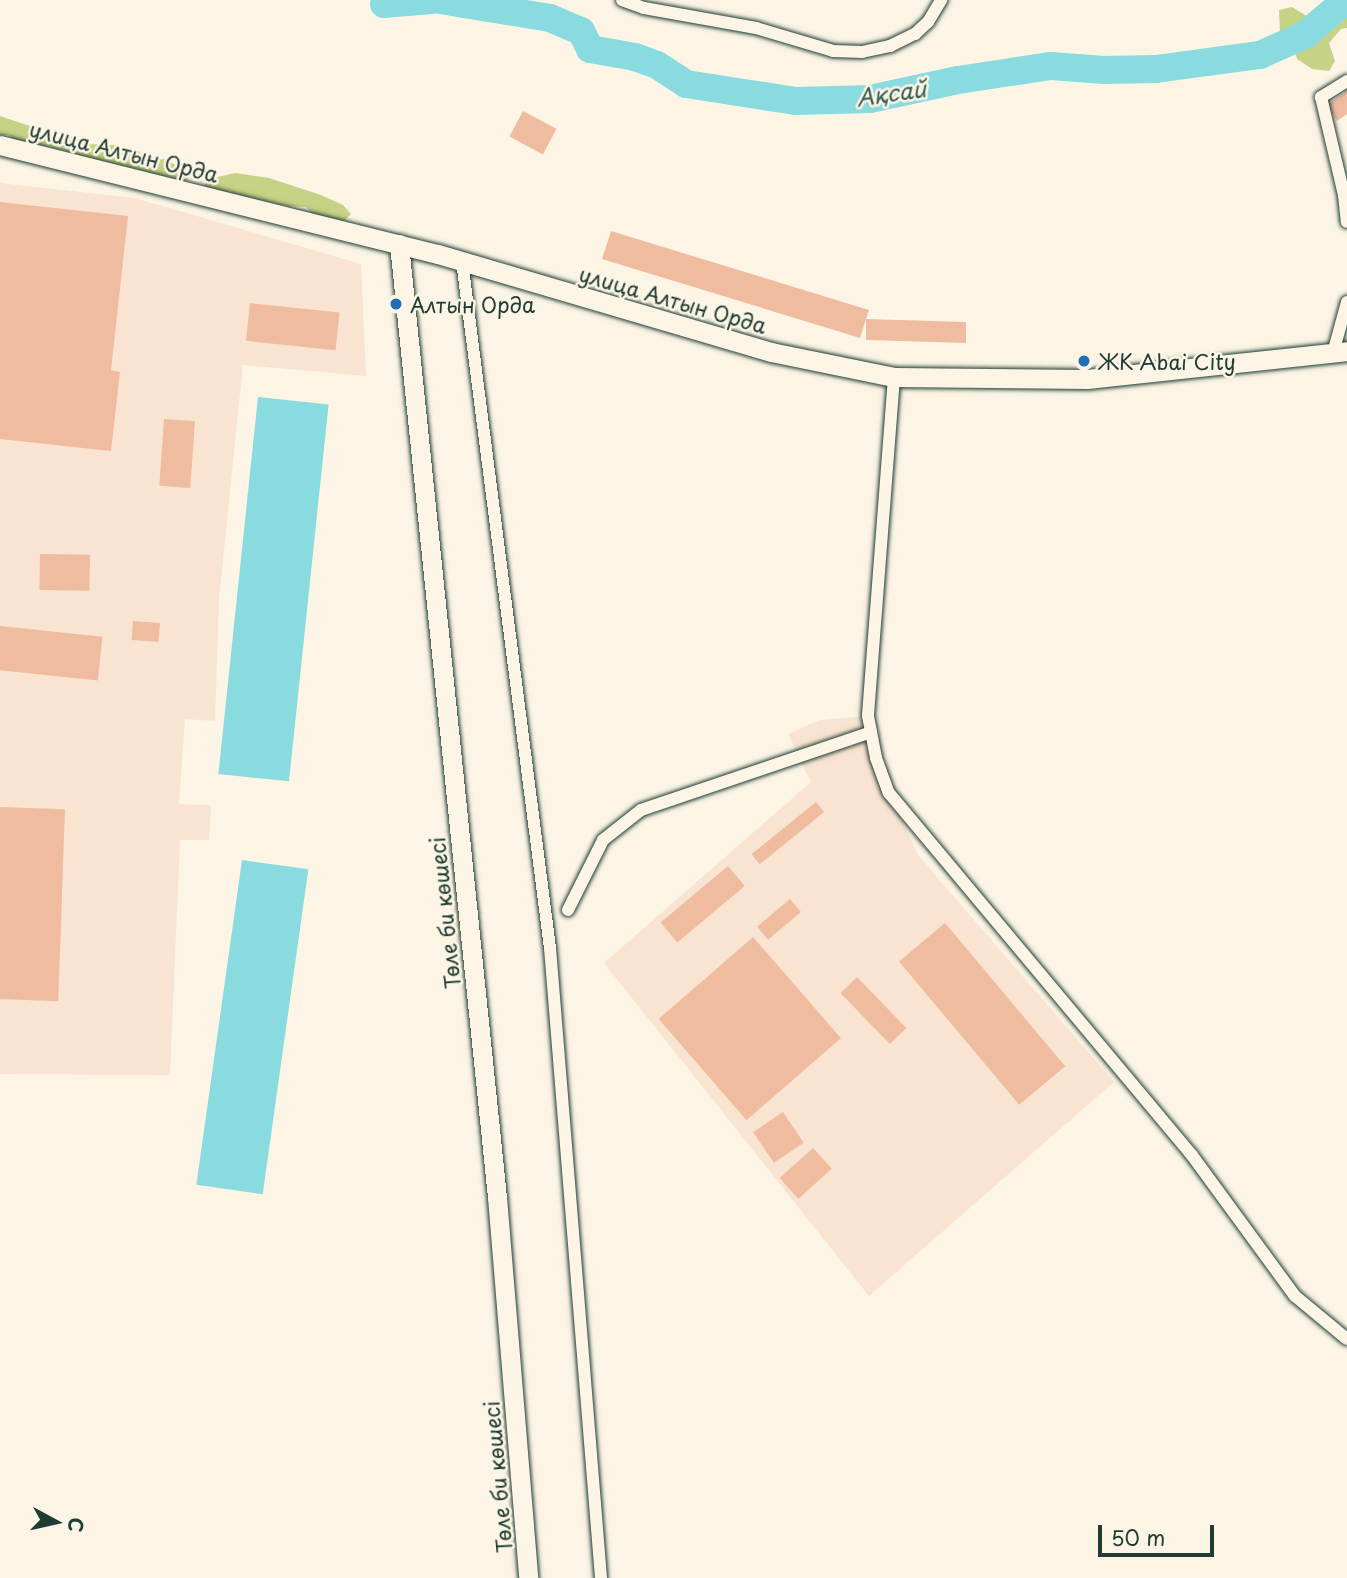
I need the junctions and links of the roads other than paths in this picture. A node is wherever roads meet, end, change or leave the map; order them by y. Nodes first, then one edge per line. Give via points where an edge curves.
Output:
1 (622, 0) edge
2 (941, 0) edge
3 (1347, 82) edge
4 (0, 145) edge
5 (1347, 222) edge
6 (399, 244) junction
7 (462, 261) junction
8 (1347, 302) edge
9 (1340, 352) edge
10 (894, 377) junction
11 (871, 732) junction
12 (568, 910) dead end
13 (1347, 1339) edge
14 (528, 1578) edge
15 (601, 1578) edge

1 - 2 street via 756,28 833,51 862,52 915,34
3 - 5 street via 1321,97
4 - 6 main road, улица Алтын Орда
6 - 7 main road, улица Алтын Орда
6 - 14 main road, Төле би көшесі via 497,1197
7 - 10 main road, улица Алтын Орда via 771,352
7 - 15 street via 550,948
8 - 9 street
9 - 10 main road, улица Алтын Орда via 1087,379
10 - 11 street via 868,716
11 - 12 street via 641,810 603,840
11 - 13 street via 889,793 1191,1154 1295,1296

